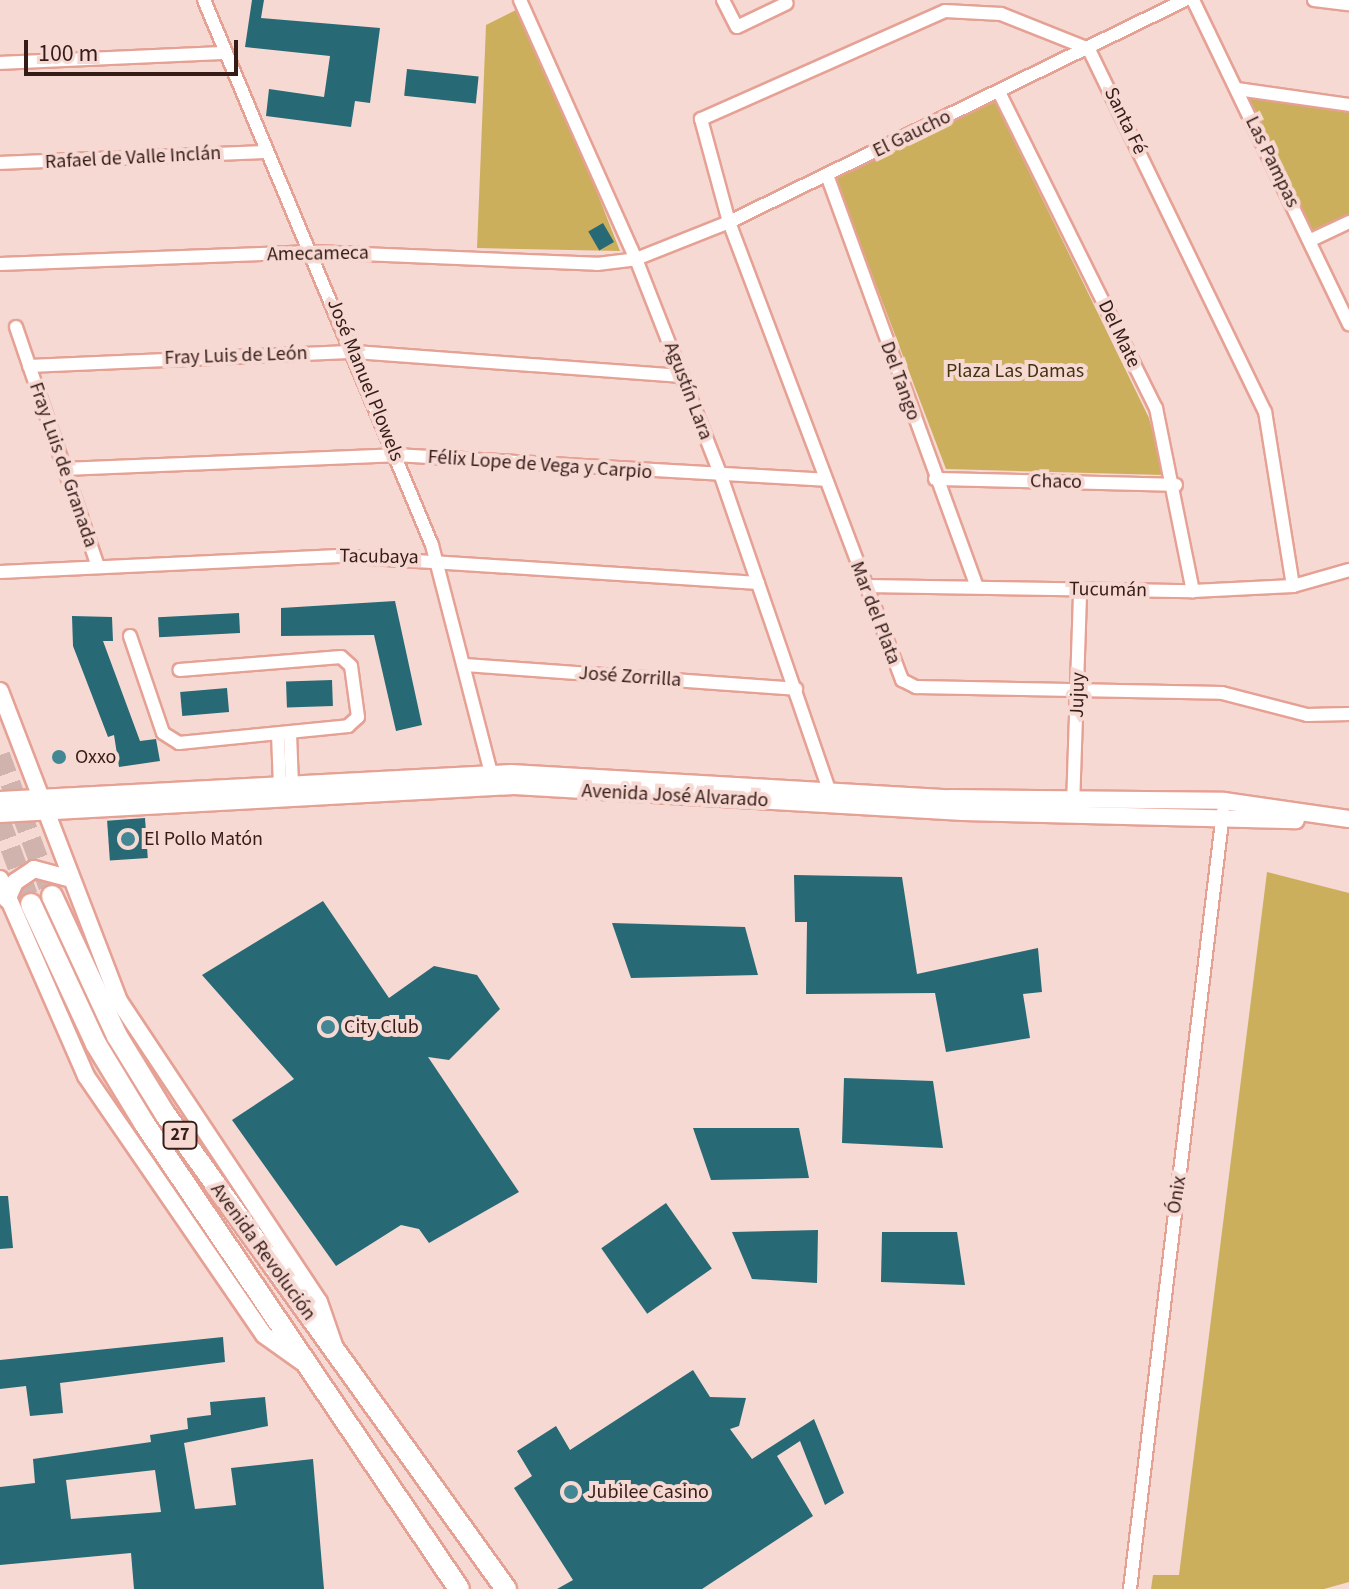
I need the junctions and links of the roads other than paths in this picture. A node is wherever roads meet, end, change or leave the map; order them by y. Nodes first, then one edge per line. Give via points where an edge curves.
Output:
1 (204, 0) edge
2 (537, 0) edge
3 (723, 0) edge
4 (1185, 0) edge
5 (1193, 0) edge
6 (1314, 0) edge
7 (522, 3) edge
8 (787, 3) dead end
9 (1349, 4) edge
10 (1089, 49) junction
11 (222, 53) junction
12 (0, 63) edge
13 (1237, 89) junction
14 (999, 92) junction
15 (1349, 105) edge
16 (265, 152) junction
17 (0, 163) edge
18 (827, 175) junction
19 (729, 222) junction
20 (1349, 222) edge
21 (1311, 240) junction
22 (314, 252) junction
23 (636, 259) junction
24 (0, 264) edge
25 (1349, 324) edge
26 (16, 327) dead end
27 (355, 352) junction
28 (29, 366) junction
29 (682, 376) junction
30 (395, 455) junction
31 (64, 469) junction
32 (721, 476) junction
33 (935, 479) junction
34 (825, 480) junction
35 (1176, 485) junction
36 (437, 558) junction
37 (97, 563) junction
38 (1349, 570) edge
39 (0, 572) edge
40 (758, 583) junction
41 (866, 586) junction
42 (1293, 586) junction
43 (977, 587) junction
44 (1080, 590) junction
45 (1193, 591) junction
46 (130, 636) dead end
47 (464, 665) junction
48 (180, 670) dead end
49 (796, 689) junction
50 (0, 691) edge
51 (1079, 692) junction
52 (6, 710) junction
53 (1349, 714) edge
54 (0, 730) edge
55 (284, 734) junction
56 (491, 773) junction
57 (286, 785) junction
58 (830, 799) junction
59 (0, 800) edge
60 (39, 805) junction
61 (1073, 808) junction
62 (1223, 808) junction
63 (0, 814) edge
64 (1349, 819) edge
65 (1349, 829) edge
66 (67, 878) junction
67 (0, 879) edge
68 (52, 896) tunnel mouth
69 (7, 900) junction
70 (31, 904) tunnel mouth
71 (337, 1355) junction
72 (302, 1362) junction
73 (459, 1589) edge
74 (506, 1589) edge
75 (1130, 1589) edge

1 - 11 street, José Manuel Plowels
2 - 7 street
3 - 8 street via 737,27
4 - 10 street, El Gaucho
5 - 13 street, Las Pampas
6 - 9 street
7 - 23 street, Agustín Lara
10 - 14 street, El Gaucho
10 - 19 street, Mar del Plata via 1001,14 945,11 701,119
10 - 42 street, Santa Fé via 1265,412
11 - 12 street
11 - 16 street, José Manuel Plowels
13 - 15 street
13 - 21 street, Las Pampas
14 - 18 street, El Gaucho
14 - 35 street, Del Mate via 1156,408
16 - 17 street, Rafael de Valle Inclán
16 - 22 street, José Manuel Plowels
18 - 19 street, El Gaucho
18 - 33 street, Del Tango
19 - 23 street, El Gaucho
19 - 34 street, Mar del Plata
20 - 21 street
21 - 25 street, Las Pampas
22 - 23 street, Amecameca via 597,264
22 - 24 street, Amecameca
22 - 27 street, José Manuel Plowels
23 - 29 street, Agustín Lara
26 - 28 street, Fray Luis de Granada
27 - 28 street, Fray Luis de León
27 - 29 street, Fray Luis de León
27 - 30 street, José Manuel Plowels
28 - 31 street, Fray Luis de Granada
29 - 32 street, Agustín Lara
30 - 31 street, Félix Lope de Vega y Carpio
30 - 32 street, Félix Lope de Vega y Carpio
30 - 36 street, José Manuel Plowels
31 - 37 street, Fray Luis de Granada
32 - 34 street, Félix Lope de Vega y Carpio
32 - 40 street, Agustín Lara
33 - 35 street, Chaco
33 - 43 street, Del Tango
34 - 41 street, Mar del Plata
35 - 45 street, Del Mate
36 - 37 street, Tacubaya
36 - 40 street, Tacubaya
36 - 47 street, José Manuel Plowels
37 - 39 street, Tacubaya
38 - 42 street, Tucumán
40 - 49 street, Agustín Lara
41 - 43 street, Tucumán
41 - 51 street, Mar del Plata via 908,685
42 - 45 street, Tucumán
43 - 44 street, Tucumán
44 - 45 street, Tucumán
44 - 51 street, Jujuy
46 - 55 street via 169,739 188,744
47 - 49 street, José Zorrilla
47 - 56 street, José Manuel Plowels
48 - 55 street via 348,661 359,709 354,723
49 - 58 street, Agustín Lara
50 - 52 street
51 - 53 street, Mar del Plata via 1222,693 1307,715
51 - 61 street, Jujuy
52 - 54 street
52 - 60 street
55 - 57 street
56 - 57 street, Avenida José Alvarado
56 - 58 street, Avenida José Alvarado
57 - 60 street, Avenida José Alvarado
58 - 60 street, Avenida José Alvarado via 487,786
58 - 61 street, Avenida José Alvarado
59 - 60 street, Avenida José Alvarado
60 - 63 street, Avenida José Alvarado
60 - 66 street
61 - 62 street, Avenida José Alvarado
62 - 64 street
62 - 65 street, Avenida José Alvarado
62 - 75 street, Ónix
66 - 69 street via 34,869 15,882
66 - 71 street via 119,1001 319,1302
67 - 69 street
68 - 71 main road, Avenida Revolución / 27 via 117,1036
69 - 72 street via 58,1023 125,1138 264,1335
70 - 72 main road, Avenida Revolución / 27 via 96,1044
71 - 74 main road, Avenida Revolución / 27
72 - 73 main road, Avenida Revolución / 27

